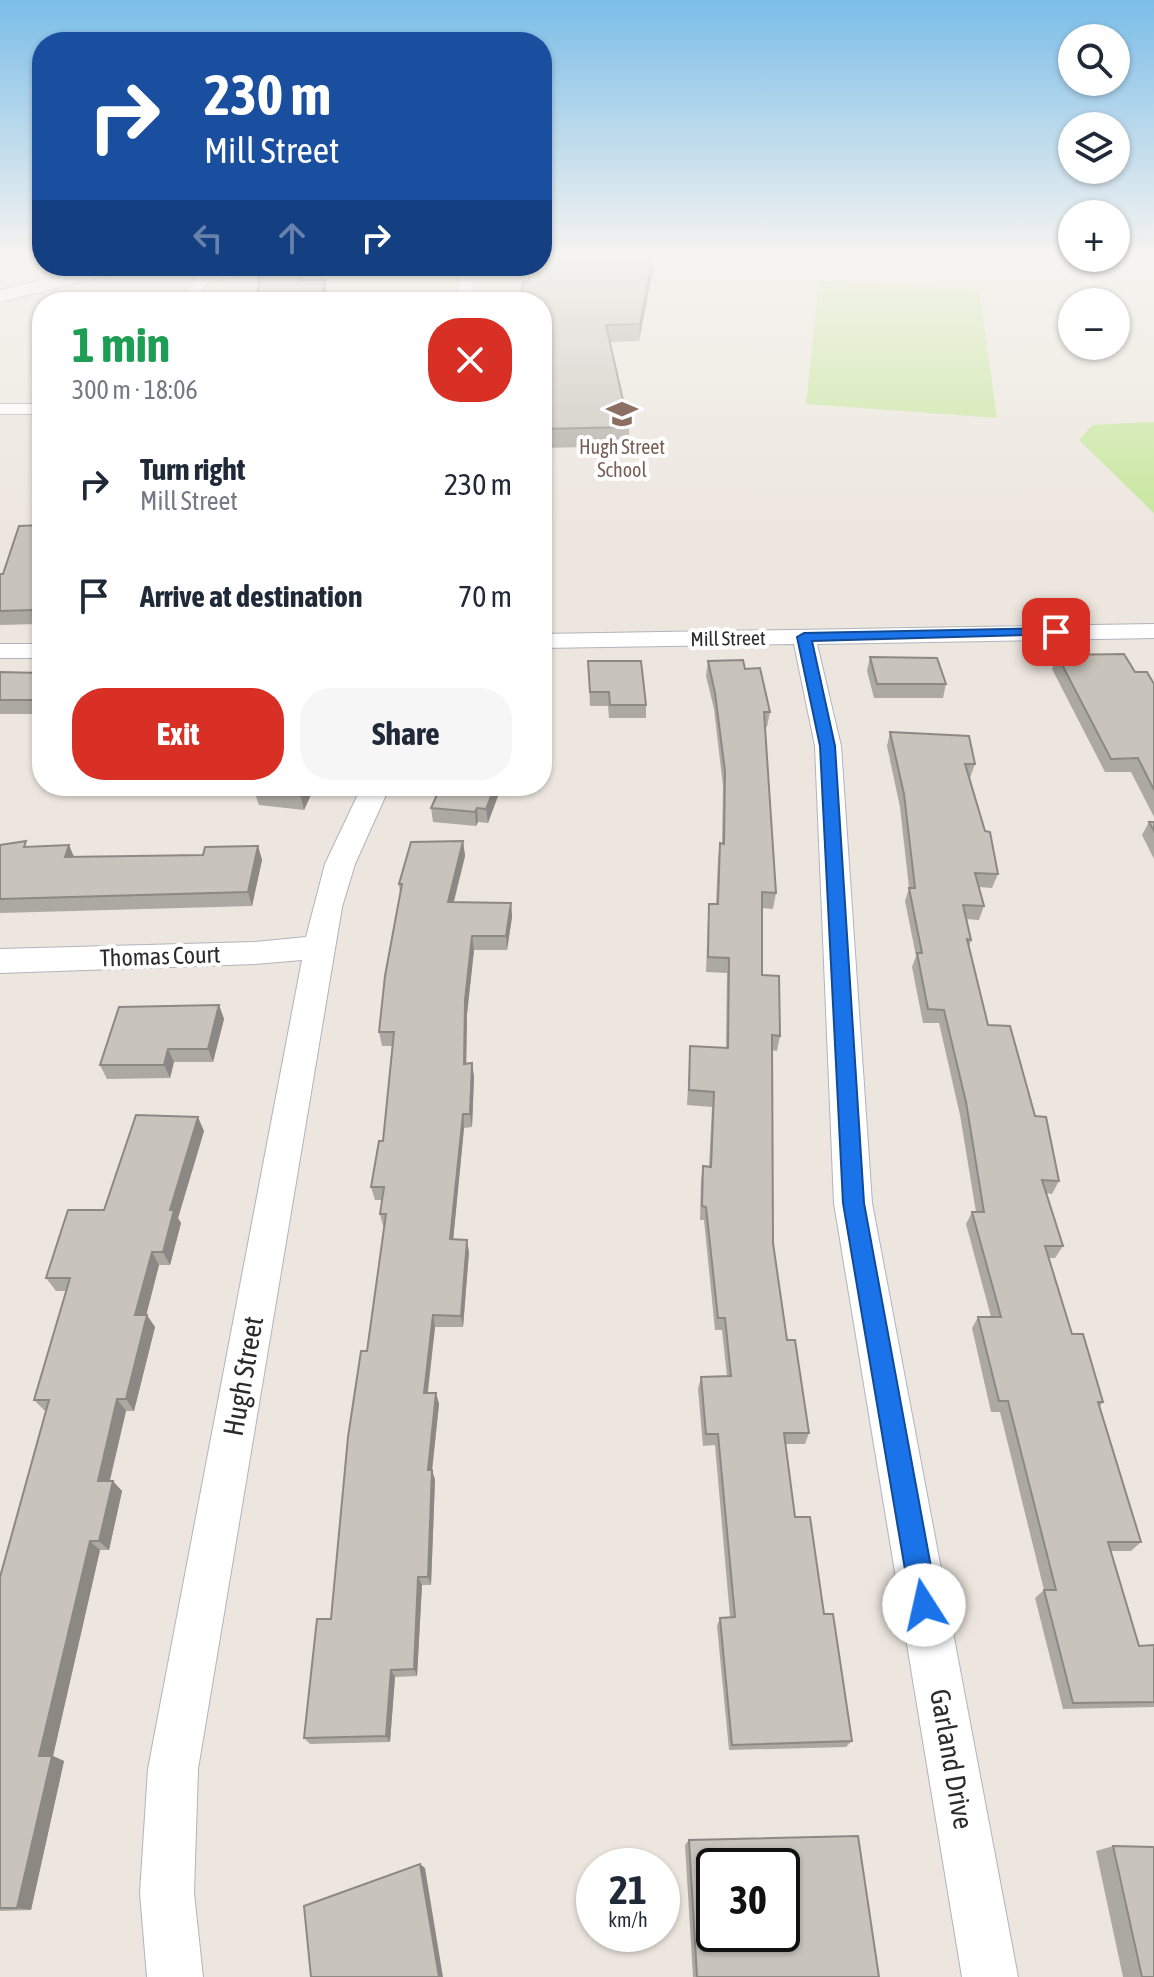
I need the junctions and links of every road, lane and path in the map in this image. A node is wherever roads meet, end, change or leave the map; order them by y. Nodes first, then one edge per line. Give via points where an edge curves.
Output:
1 (0, 409) edge
2 (32, 409) edge
3 (1154, 631) edge
4 (804, 637) junction
5 (552, 641) edge
6 (0, 651) edge
7 (32, 651) edge
8 (371, 796) edge
9 (320, 947) junction
10 (0, 961) edge
11 (175, 1977) edge
12 (990, 1977) edge

1 - 2 street
3 - 4 street, Mill Street
4 - 5 street, Mill Street
4 - 12 street, Garland Drive via 828,746 853,1203
6 - 7 street
8 - 9 street, Hugh Street via 340,864
9 - 10 street, Thomas Court
9 - 11 street, Hugh Street via 173,1769 167,1893

